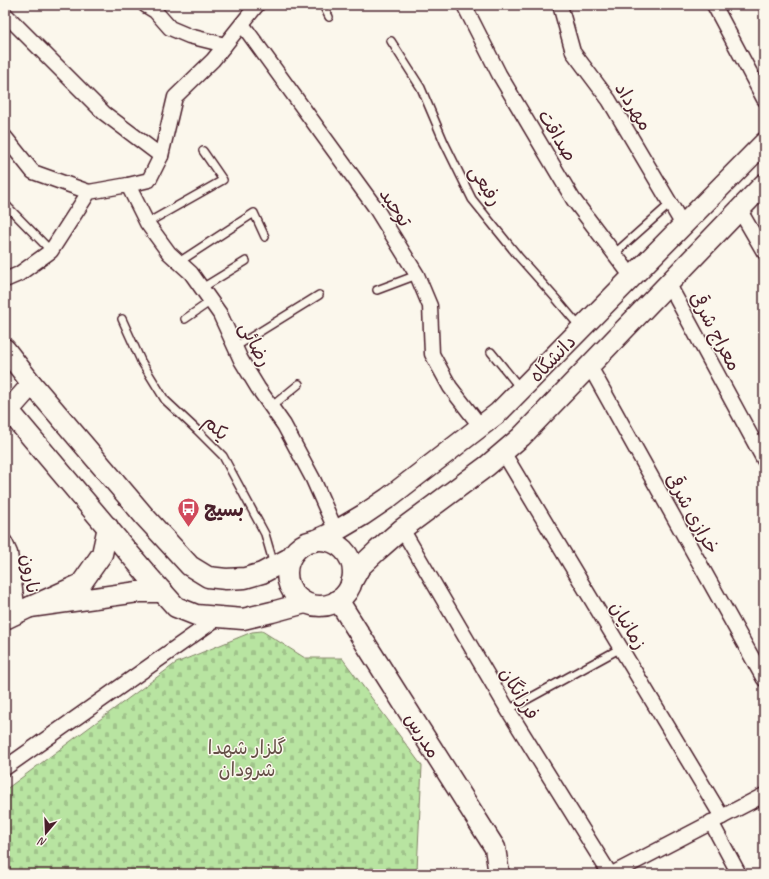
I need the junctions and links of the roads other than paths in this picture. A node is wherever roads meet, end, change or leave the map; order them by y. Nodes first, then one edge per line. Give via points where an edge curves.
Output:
1 (145, 5) edge
2 (258, 5) edge
3 (323, 5) edge
4 (464, 5) edge
5 (560, 5) edge
6 (714, 5) edge
7 (5, 14) edge
8 (329, 17) dead end
9 (242, 24) junction
10 (391, 41) dead end
11 (225, 45) junction
12 (764, 99) edge
13 (5, 137) edge
14 (764, 143) edge
15 (203, 151) dead end
16 (161, 156) junction
17 (764, 184) edge
18 (128, 185) junction
19 (89, 192) junction
20 (670, 204) junction
21 (6, 205) edge
22 (739, 209) junction
23 (147, 223) junction
24 (683, 225) junction
25 (265, 237) dead end
26 (51, 251) junction
27 (764, 252) edge
28 (614, 254) junction
29 (246, 261) dead end
30 (179, 262) junction
31 (417, 275) junction
32 (632, 277) junction
33 (5, 280) edge
34 (668, 283) junction
35 (202, 288) junction
36 (377, 290) dead end
37 (319, 295) dead end
38 (211, 301) junction
39 (122, 319) dead end
40 (185, 319) dead end
41 (581, 329) junction
42 (235, 347) junction
43 (5, 349) edge
44 (491, 352) dead end
45 (589, 365) junction
46 (32, 384) junction
47 (300, 384) dead end
48 (521, 390) junction
49 (271, 407) junction
50 (7, 408) edge
51 (481, 426) junction
52 (503, 452) junction
53 (764, 460) edge
54 (108, 527) junction
55 (402, 529) junction
56 (336, 531) junction
57 (314, 541) junction
58 (5, 542) edge
59 (282, 563) junction
60 (351, 582) junction
61 (163, 592) junction
62 (338, 600) junction
63 (305, 603) junction
64 (18, 613) edge
65 (219, 617) junction
66 (621, 648) junction
67 (764, 679) edge
68 (508, 710) junction
69 (5, 768) edge
70 (764, 795) edge
71 (716, 820) junction
72 (499, 874) edge
73 (611, 874) edge
74 (739, 874) edge

1 - 11 street via 155,11 170,28 189,36
2 - 9 street
3 - 8 lane
4 - 28 street, صداقت via 499,74 574,199
5 - 20 street, مهرداد via 573,52 609,100
6 - 12 street
7 - 16 street via 104,113
9 - 11 street
9 - 31 street, توحید via 375,207
10 - 41 lane, رفیعی via 421,88 472,199
11 - 16 street via 174,97
13 - 19 street via 33,172
14 - 24 main road, دانشگاه
15 - 23 lane via 223,180
16 - 18 street via 149,180
17 - 22 main road, دانشگاه
18 - 19 street
18 - 23 street, رضائی
19 - 26 street
20 - 24 street, مهرداد
20 - 28 lane
21 - 26 lane
22 - 27 street
22 - 34 main road, دانشگاه
23 - 30 street, رضائی via 169,253
24 - 32 main road, دانشگاه
25 - 30 lane via 254,213
26 - 33 street via 19,274
28 - 32 street, صداقت
29 - 35 lane
30 - 35 street, رضائی via 192,273
31 - 36 lane
31 - 51 street, توحید via 430,306 432,354 450,387
32 - 41 main road, دانشگاه
34 - 45 main road, دانشگاه
34 - 53 street, معراج شرقی
35 - 38 street, رضائی
37 - 42 lane
38 - 40 lane
38 - 42 street, رضائی
39 - 59 lane, یکم via 141,361 165,400 223,456
41 - 48 main road, دانشگاه
42 - 49 street, رضائی
43 - 46 main road
44 - 48 lane
45 - 52 main road, دانشگاه via 522,437
45 - 67 street, خرازی شرقی
46 - 50 main road
46 - 59 main road via 190,566 208,577 226,579 245,578
47 - 49 lane
48 - 51 main road, دانشگاه
49 - 56 street, رضائی via 284,425 313,479
50 - 54 main road
51 - 56 main road, دانشگاه via 388,498
52 - 55 main road, دانشگاه
52 - 66 street, زمانیان
54 - 61 main road
54 - 64 main road via 102,554 81,584
55 - 60 main road, دانشگاه via 360,567
55 - 68 street, فرزانگان
56 - 57 main road, دانشگاه
57 - 59 main road via 296,550
57 - 60 main road via 334,544 344,551 353,571
58 - 64 street, نارون via 10,553
59 - 63 main road via 287,568 287,579 291,589
60 - 62 main road via 346,593
61 - 64 main road via 138,592
61 - 65 main road via 176,607 196,615
62 - 63 main road via 328,605 316,606
62 - 72 main road, مدرس via 495,848
63 - 65 main road via 243,619
65 - 69 street
66 - 68 lane
66 - 71 street, زمانیان
68 - 73 street, فرزانگان
70 - 71 street
71 - 73 street
71 - 74 street, زمانیان

